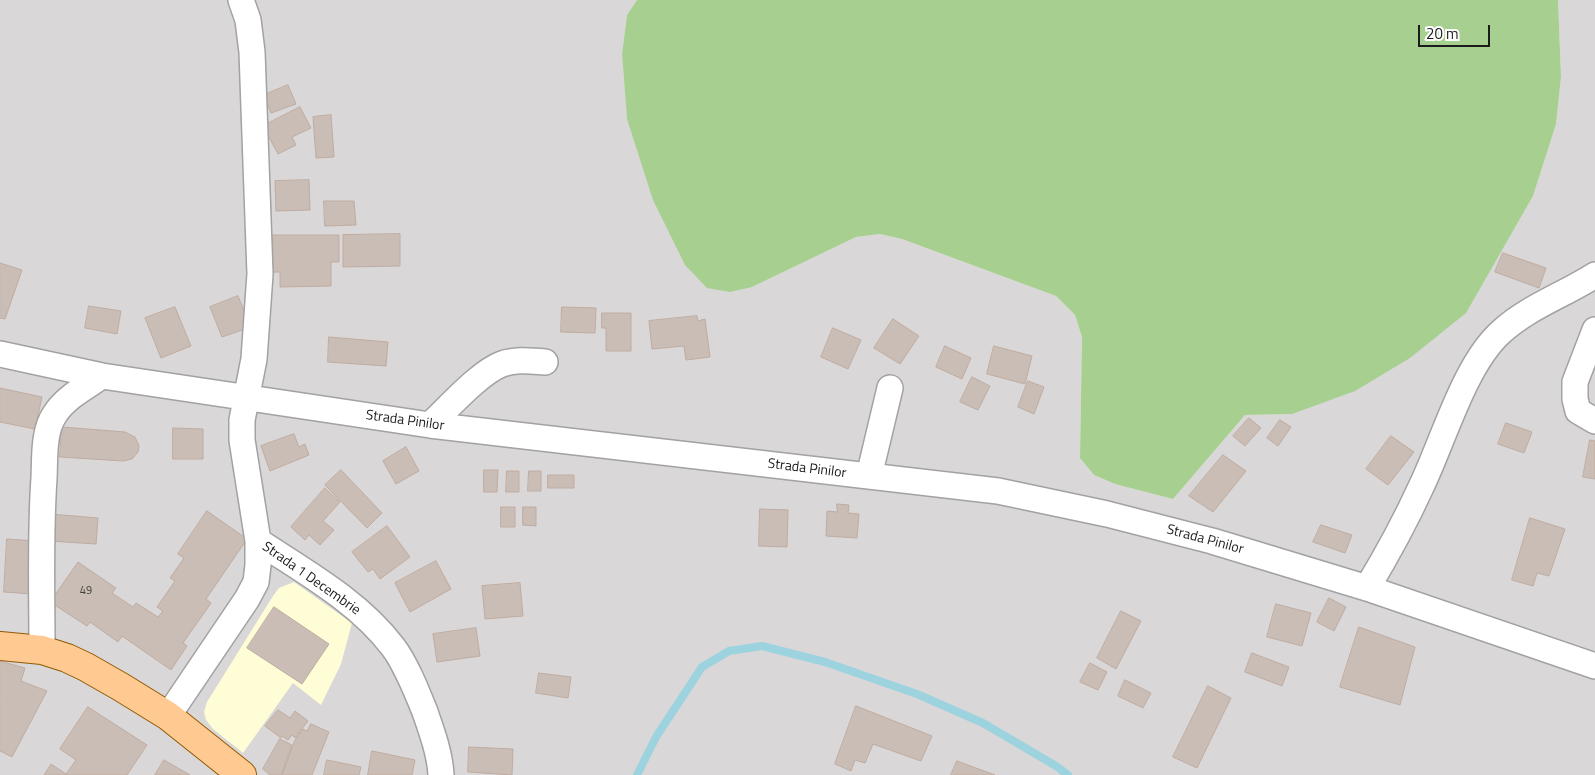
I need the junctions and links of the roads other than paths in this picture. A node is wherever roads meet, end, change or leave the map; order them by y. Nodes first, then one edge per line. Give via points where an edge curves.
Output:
1 (241, 0) edge
2 (1595, 276) edge
3 (1595, 330) edge
4 (0, 354) edge
5 (545, 362) dead end
6 (102, 376) junction
7 (890, 388) dead end
8 (246, 398) junction
9 (1595, 421) edge
10 (430, 425) junction
11 (869, 476) junction
12 (258, 541) junction
13 (1367, 588) junction
14 (0, 646) edge
15 (42, 650) junction
16 (1595, 666) edge
17 (168, 716) junction
18 (242, 775) edge
19 (441, 775) edge

1 - 8 street via 248,20 252,52 260,274 254,359
2 - 13 street via 1524,314 1486,348 1468,377 1422,487
3 - 9 street via 1575,382 1575,399 1578,411
4 - 6 street, Strada Pinilor
5 - 10 street via 520,360 488,370
6 - 8 street, Strada Pinilor
6 - 15 street via 70,398 55,413 49,425 40,543
7 - 11 street
8 - 10 street, Strada Pinilor
8 - 12 street via 242,440
10 - 11 street, Strada Pinilor
11 - 13 street, Strada Pinilor via 998,491 1107,514 1212,541
12 - 17 street via 256,582
12 - 19 street, Strada 1 Decembrie via 366,617 394,648 431,728
13 - 16 street, Strada Pinilor
14 - 15 main road
15 - 17 main road via 86,667
17 - 18 main road

